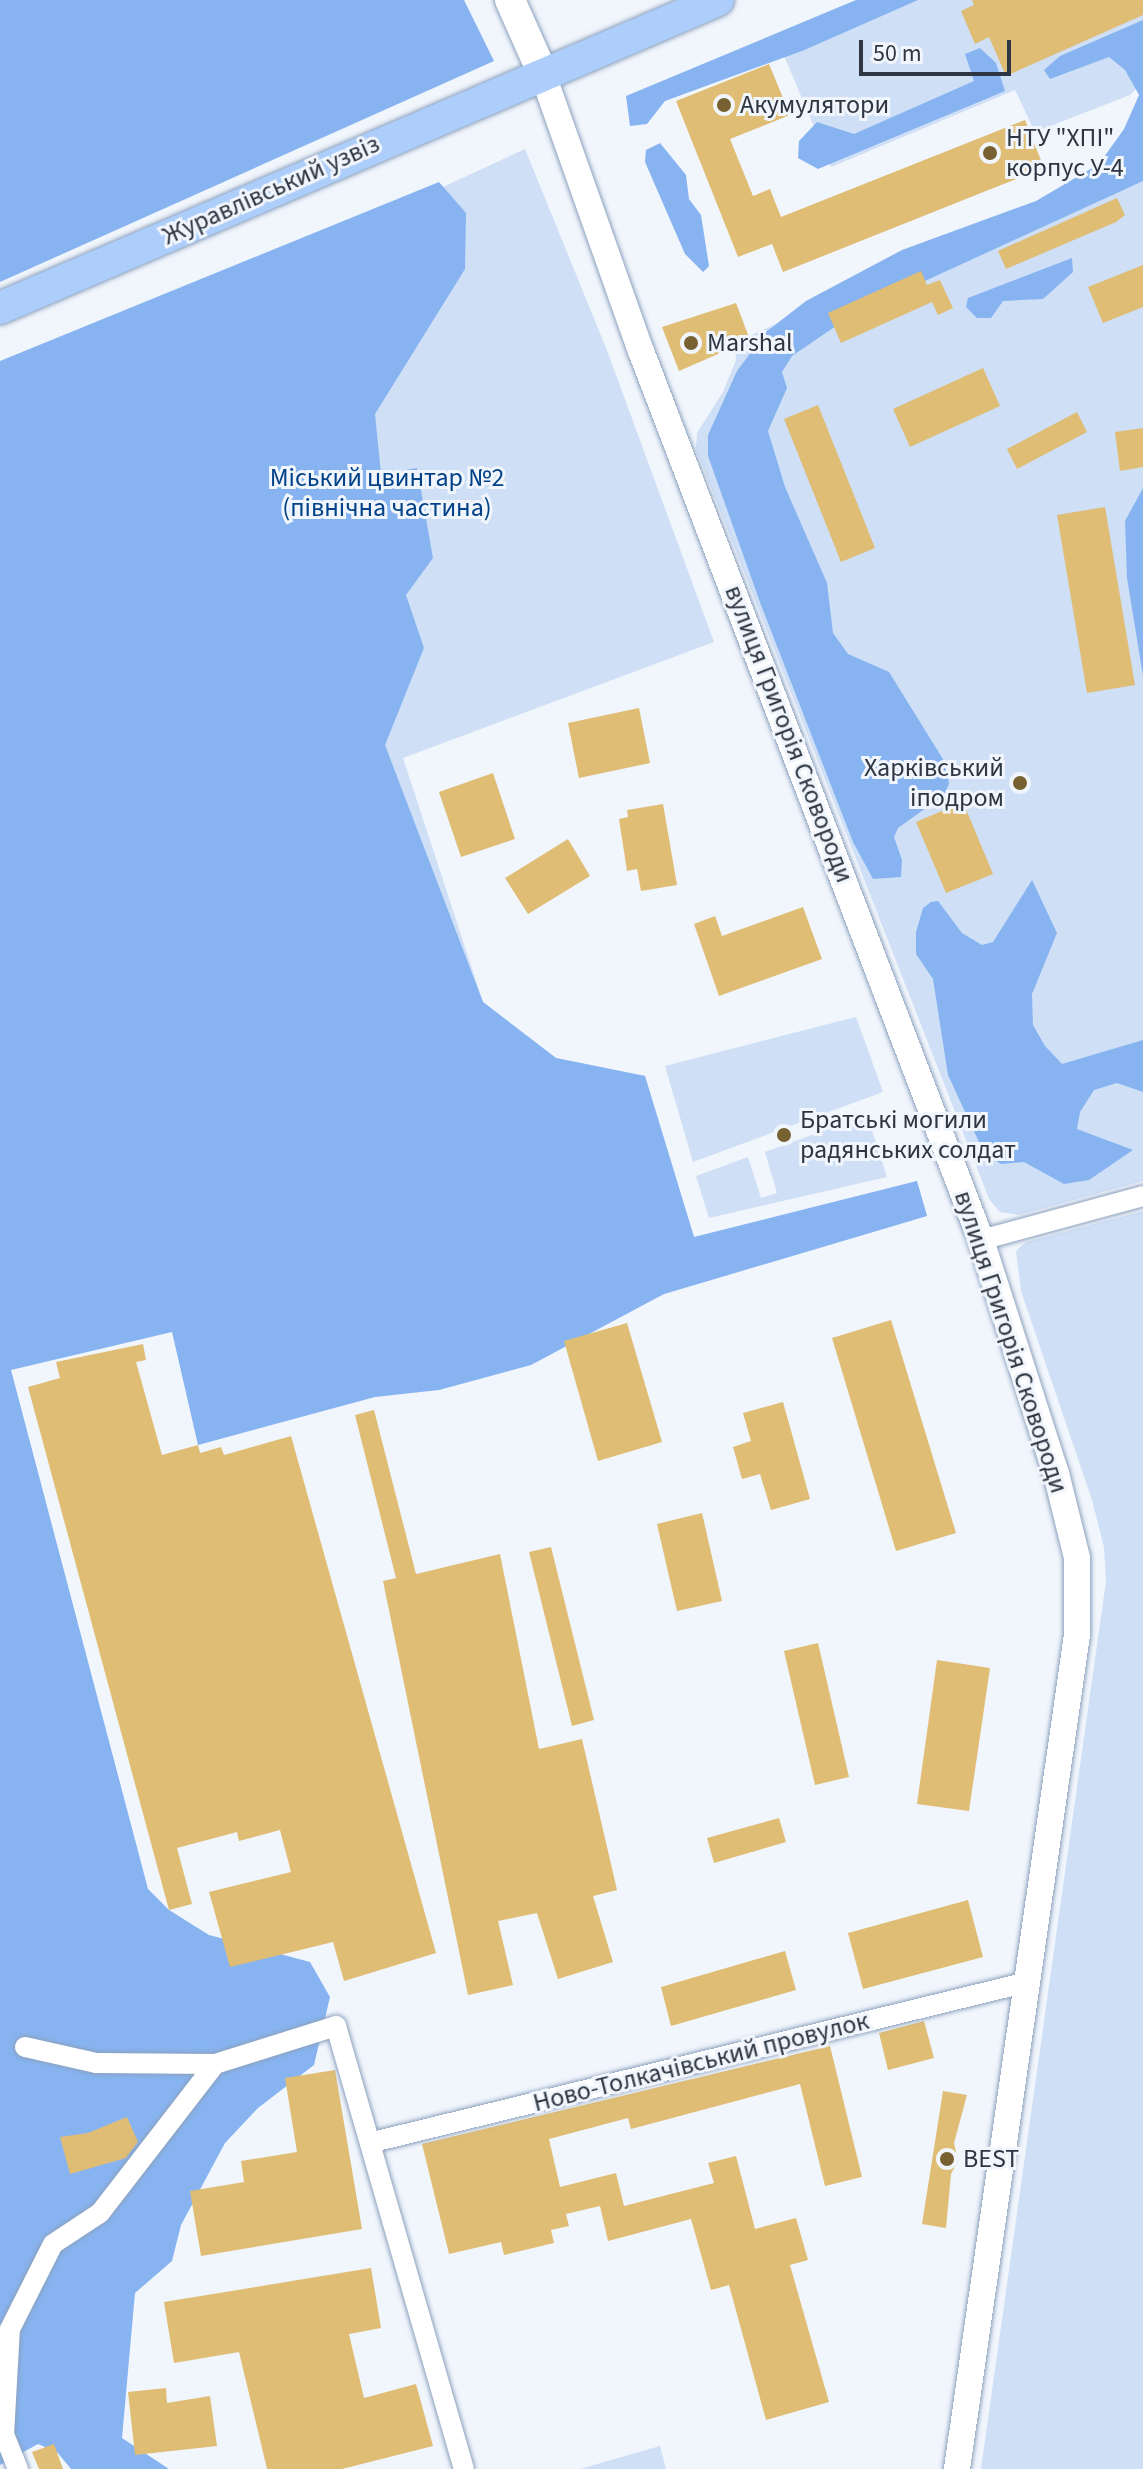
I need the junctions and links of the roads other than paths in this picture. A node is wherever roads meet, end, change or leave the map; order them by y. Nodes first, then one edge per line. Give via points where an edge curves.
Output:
1 (510, 0) edge
2 (718, 0) edge
3 (542, 72) junction
4 (0, 308) edge
5 (1143, 1196) edge
6 (981, 1240) junction
7 (1028, 1982) junction
8 (25, 2047) dead end
9 (215, 2064) junction
10 (373, 2142) junction
11 (18, 2469) edge
12 (464, 2469) edge
13 (957, 2469) edge

1 - 3 main road, вулиця Григорія Сковороди
2 - 3 main road, Журавлівський узвіз
3 - 4 main road, Журавлівський узвіз
3 - 6 street, вулиця Григорія Сковороди via 641,351
5 - 6 street
6 - 7 street, вулиця Григорія Сковороди via 1056,1473 1077,1558 1077,1635
7 - 10 street, Ново-Толкачівський провулок
7 - 13 street, вулиця Григорія Сковороди
8 - 9 street via 96,2063
9 - 10 street via 336,2026
9 - 11 street via 100,2213 53,2244 10,2329 4,2435
10 - 12 street

